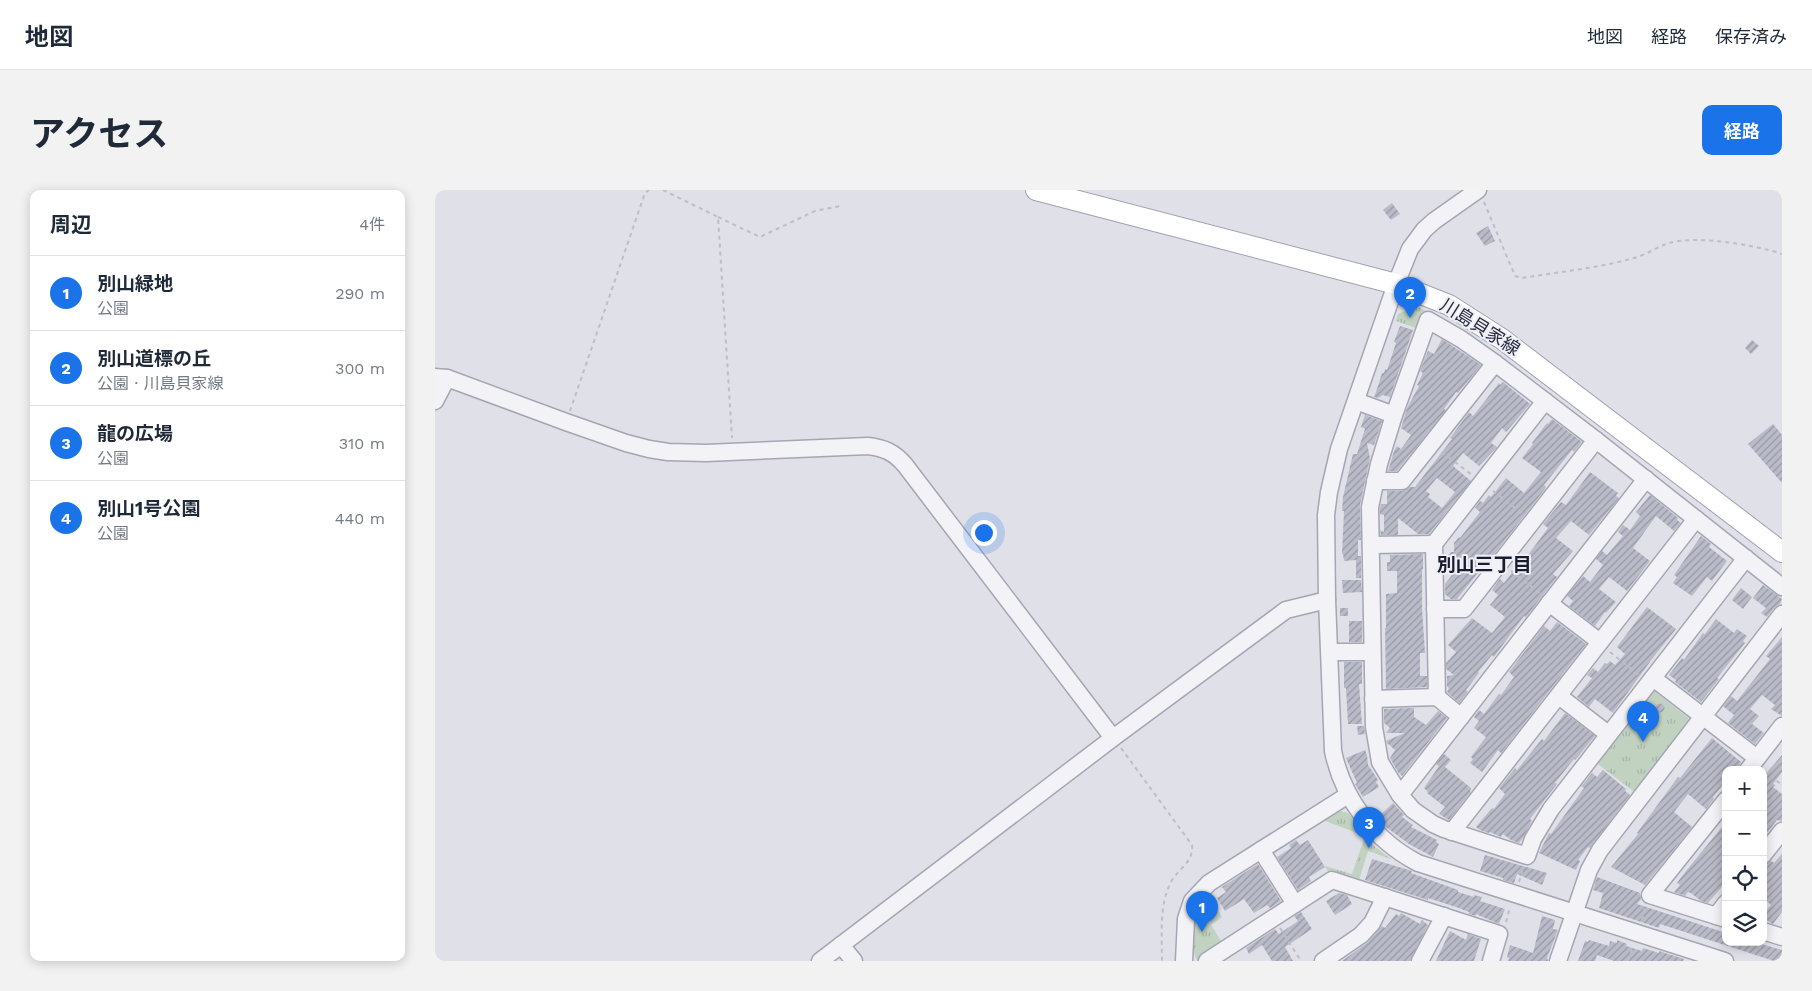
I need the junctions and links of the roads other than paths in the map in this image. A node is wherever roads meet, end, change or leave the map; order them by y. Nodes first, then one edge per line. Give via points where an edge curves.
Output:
1 (1036, 190) edge
2 (1480, 194) edge
3 (1396, 284) junction
4 (1495, 362) junction
5 (441, 378) edge
6 (435, 401) edge
7 (1356, 401) junction
8 (1545, 401) junction
9 (1394, 414) junction
10 (1596, 440) junction
11 (1646, 479) junction
12 (1375, 481) junction
13 (1696, 519) junction
14 (1434, 544) junction
15 (1371, 545) junction
16 (1782, 552) edge
17 (1746, 558) junction
18 (1782, 587) edge
19 (1327, 600) junction
20 (1550, 602) junction
21 (1435, 609) junction
22 (1782, 614) edge
23 (1599, 643) junction
24 (1330, 652) junction
25 (1372, 652) junction
26 (1651, 680) junction
27 (1559, 696) junction
28 (1437, 697) junction
29 (1373, 699) junction
30 (1461, 717) junction
31 (1703, 717) junction
32 (1782, 726) edge
33 (1608, 734) junction
34 (1113, 738) junction
35 (1756, 766) edge
36 (1348, 794) junction
37 (1400, 795) junction
38 (1722, 805) edge
39 (1782, 831) edge
40 (1452, 832) junction
41 (1261, 850) junction
42 (1767, 850) edge
43 (1385, 897) junction
44 (1295, 904) junction
45 (1573, 912) junction
46 (1722, 913) edge
47 (1444, 916) junction
48 (1767, 932) edge
49 (1781, 936) edge
50 (841, 945) junction
51 (820, 961) edge
52 (854, 961) edge
53 (1184, 961) edge
54 (1207, 961) edge
55 (1323, 961) edge
56 (1420, 961) edge
57 (1491, 961) edge
58 (1558, 961) edge
59 (1725, 961) edge

1 - 3 main road, 川島貝家線
2 - 3 street via 1424,230 1410,249
3 - 7 street
3 - 16 main road, 川島貝家線 via 1449,305 1502,339
4 - 8 street
4 - 9 street via 1428,320
4 - 12 street via 1402,481
5 - 6 street
5 - 34 street via 649,449 682,453 868,446 892,452 911,472
7 - 9 street
7 - 19 street via 1339,449 1329,492 1326,516
8 - 10 street
8 - 14 street
9 - 12 street
10 - 11 street
10 - 21 street via 1464,609
11 - 13 street
11 - 20 street
12 - 15 street
13 - 17 street
13 - 23 street
14 - 15 street
14 - 21 street
15 - 25 street
17 - 18 street
17 - 26 street
19 - 24 street
19 - 34 street via 1286,610
20 - 23 street
20 - 30 street
21 - 28 street
22 - 31 street
23 - 27 street
24 - 25 street
24 - 36 street via 1333,751 1338,773
25 - 29 street
26 - 31 street
26 - 33 street
27 - 33 street
27 - 40 street
28 - 29 street
28 - 30 street
29 - 37 street via 1380,762
30 - 37 street
31 - 35 street
31 - 45 street via 1600,850
32 - 35 street
33 - 40 street via 1551,808 1527,856
34 - 50 street
36 - 41 street
36 - 45 street via 1377,835 1412,860
37 - 40 street via 1423,818
38 - 46 street via 1650,894
39 - 42 street
41 - 44 street
41 - 53 street via 1209,883 1192,901 1186,920
43 - 44 street via 1332,880
43 - 47 street
43 - 55 street via 1372,923 1361,935
44 - 54 street
45 - 58 street
45 - 59 street
47 - 56 street
47 - 57 street via 1502,930
48 - 49 street
50 - 51 street
50 - 52 street

